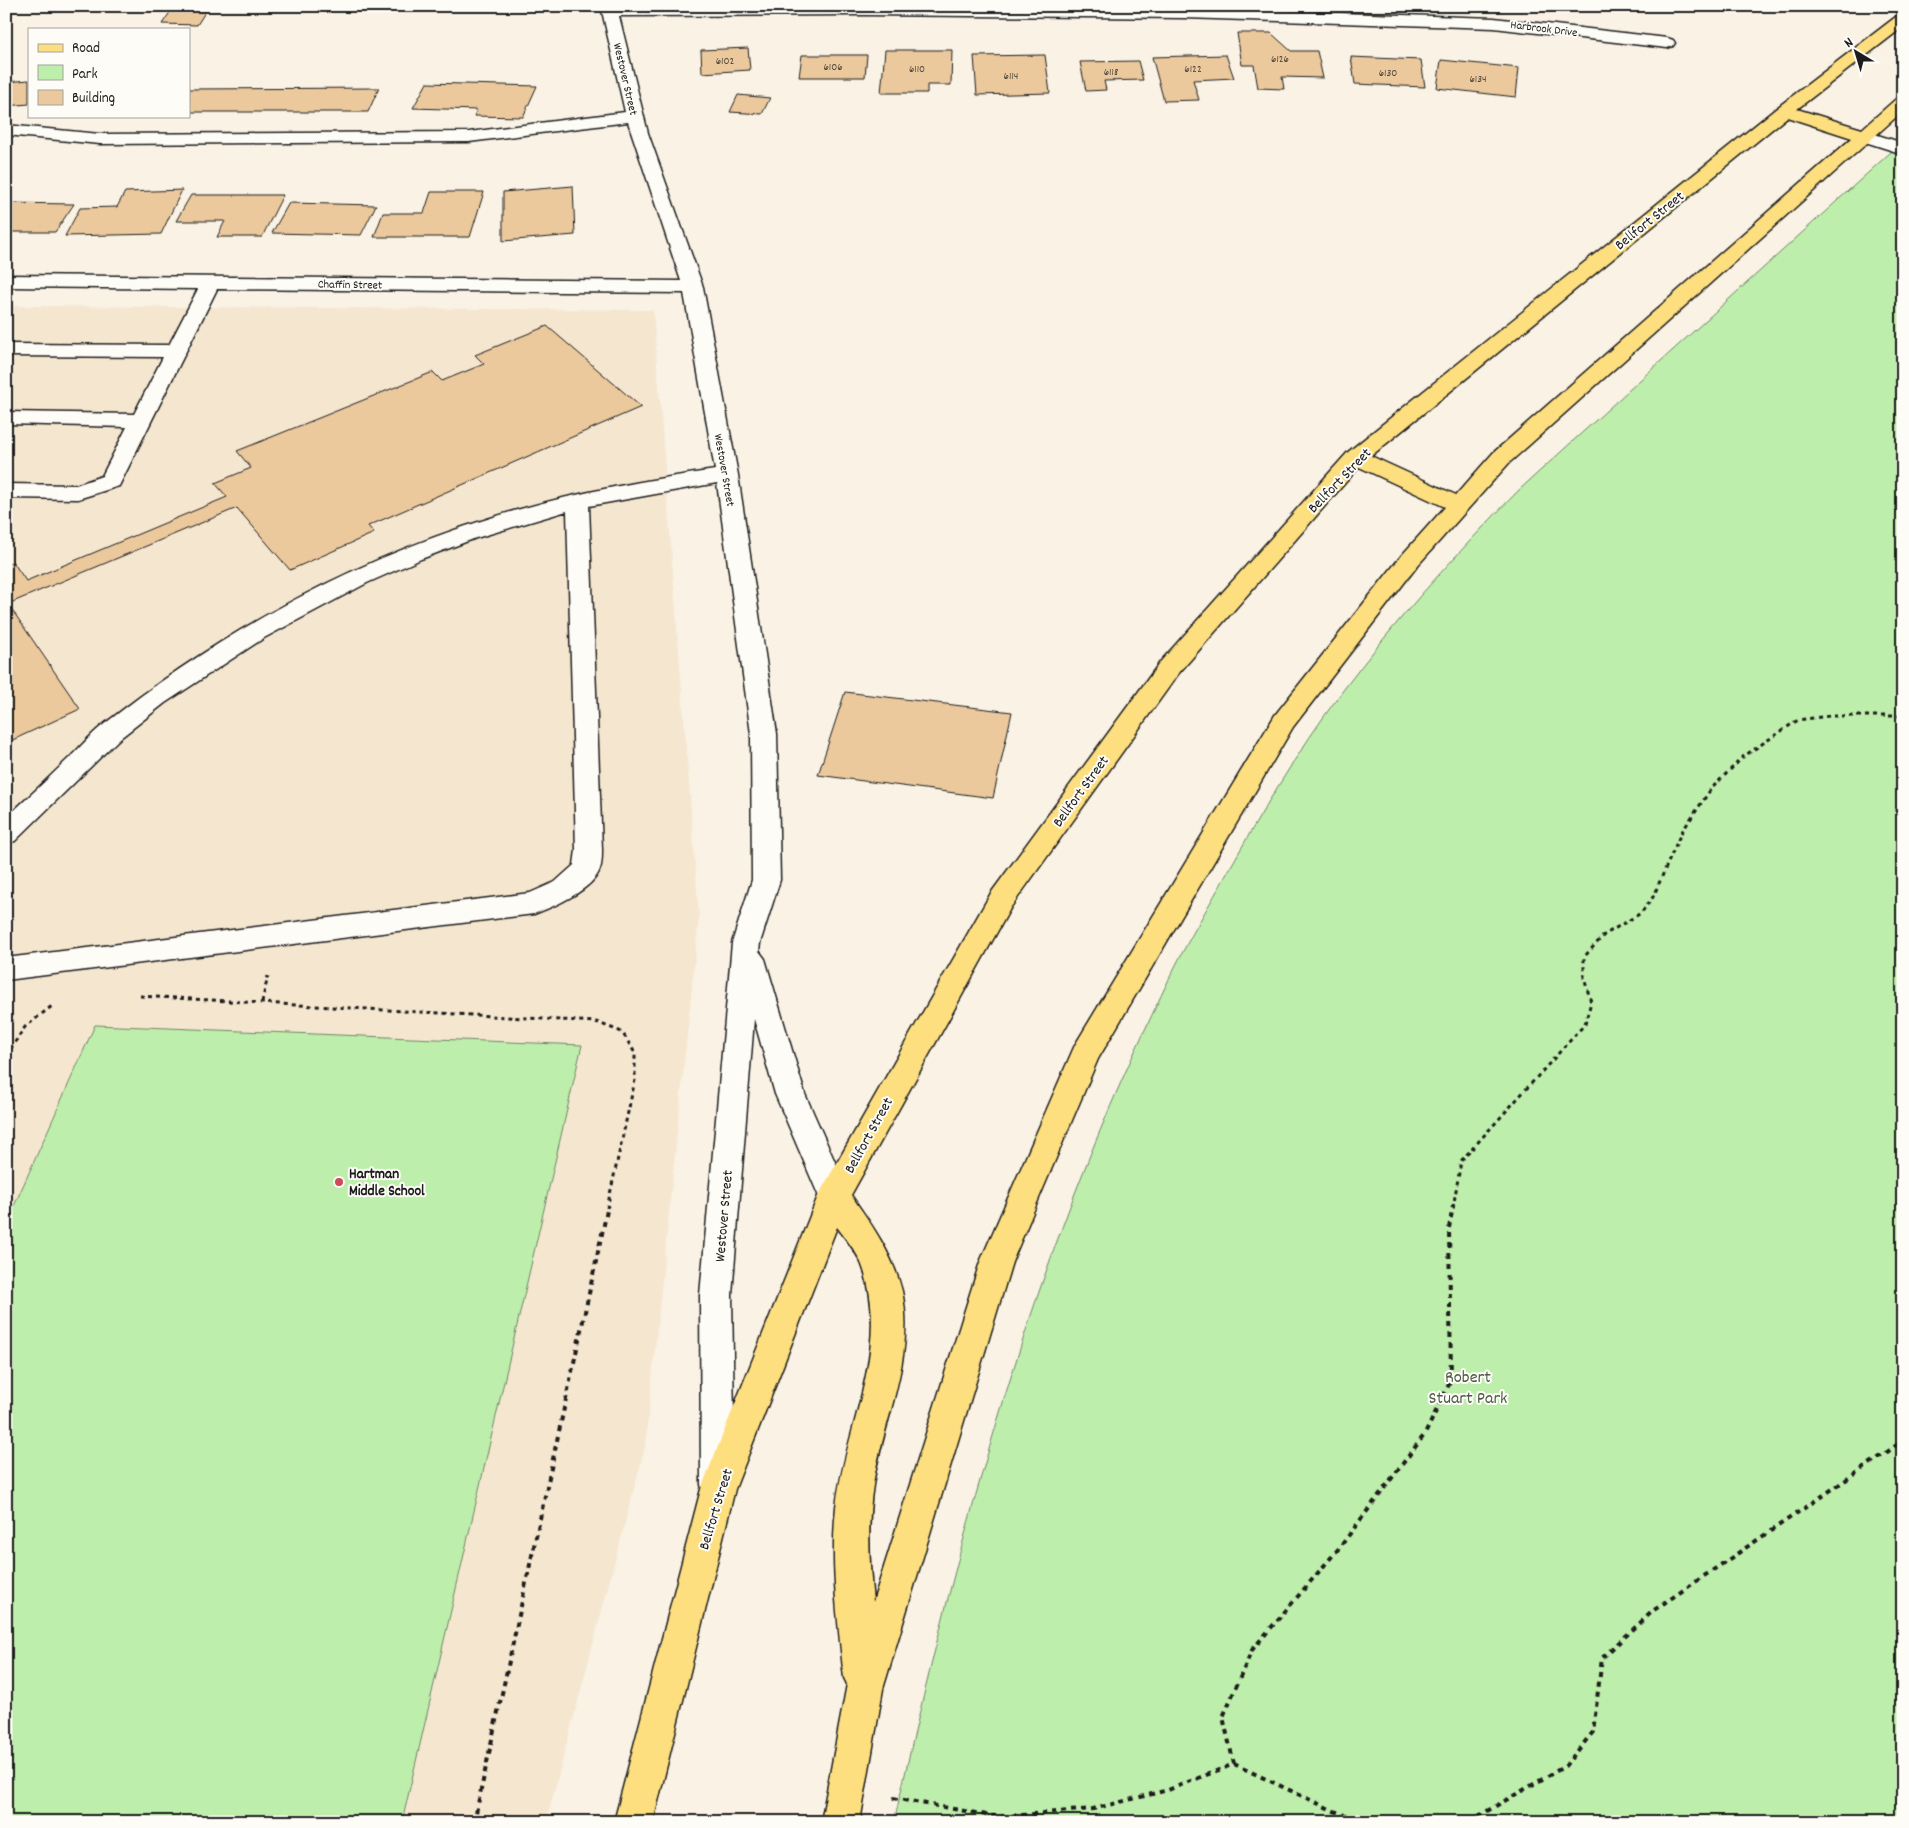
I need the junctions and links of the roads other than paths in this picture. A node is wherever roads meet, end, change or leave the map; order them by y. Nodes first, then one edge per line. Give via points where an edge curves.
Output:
1 (1500, 6) edge
2 (864, 8) edge
3 (610, 9) edge
4 (1184, 9) edge
5 (1903, 19) edge
6 (1494, 23) junction
7 (1667, 43) dead end
8 (1903, 102) edge
9 (1784, 111) junction
10 (635, 116) junction
11 (6, 130) edge
12 (1865, 136) junction
13 (1903, 148) edge
14 (6, 281) edge
15 (211, 282) junction
16 (693, 287) junction
17 (6, 350) edge
18 (176, 351) junction
19 (6, 418) edge
20 (141, 421) junction
21 (1356, 458) junction
22 (727, 475) junction
23 (6, 491) edge
24 (578, 501) junction
25 (1459, 505) junction
26 (6, 834) edge
27 (746, 943) junction
28 (6, 969) edge
29 (834, 1196) junction
30 (718, 1489) junction
31 (864, 1689) junction
32 (633, 1822) edge
33 (840, 1822) edge

1 - 6 street
2 - 3 street, Harbrook Drive
2 - 4 street, Harbrook Drive
3 - 10 street, Westover Street
4 - 6 street, Harbrook Drive
5 - 9 main road, Bellfort Street
6 - 7 street, Harbrook Drive
8 - 12 main road
9 - 12 main road
9 - 21 main road, Bellfort Street
10 - 11 street via 469,137 100,139
10 - 16 street, Westover Street
12 - 13 street
12 - 25 main road via 1501,458
14 - 15 street, Chaffin Street
15 - 16 street, Chaffin Street
15 - 18 street
16 - 22 street, Westover Street
17 - 18 street
18 - 20 street
19 - 20 street
20 - 23 street via 111,481 78,492
21 - 25 main road
21 - 29 main road, Bellfort Street via 1170,667 1001,900
22 - 24 street
22 - 27 street, Westover Street via 764,734 766,880
24 - 26 street via 524,515 443,543 374,570 303,605 218,655 145,706 109,735
24 - 28 street via 589,850 587,869 565,889 534,903
25 - 31 main road via 1410,560 1284,721 1085,1054 996,1262
27 - 29 street via 790,1094
27 - 30 street, Westover Street via 716,1295
29 - 30 main road, Bellfort Street
29 - 31 main road via 876,1262 888,1302 888,1356 856,1485 850,1562
30 - 32 main road, Bellfort Street
31 - 33 main road

